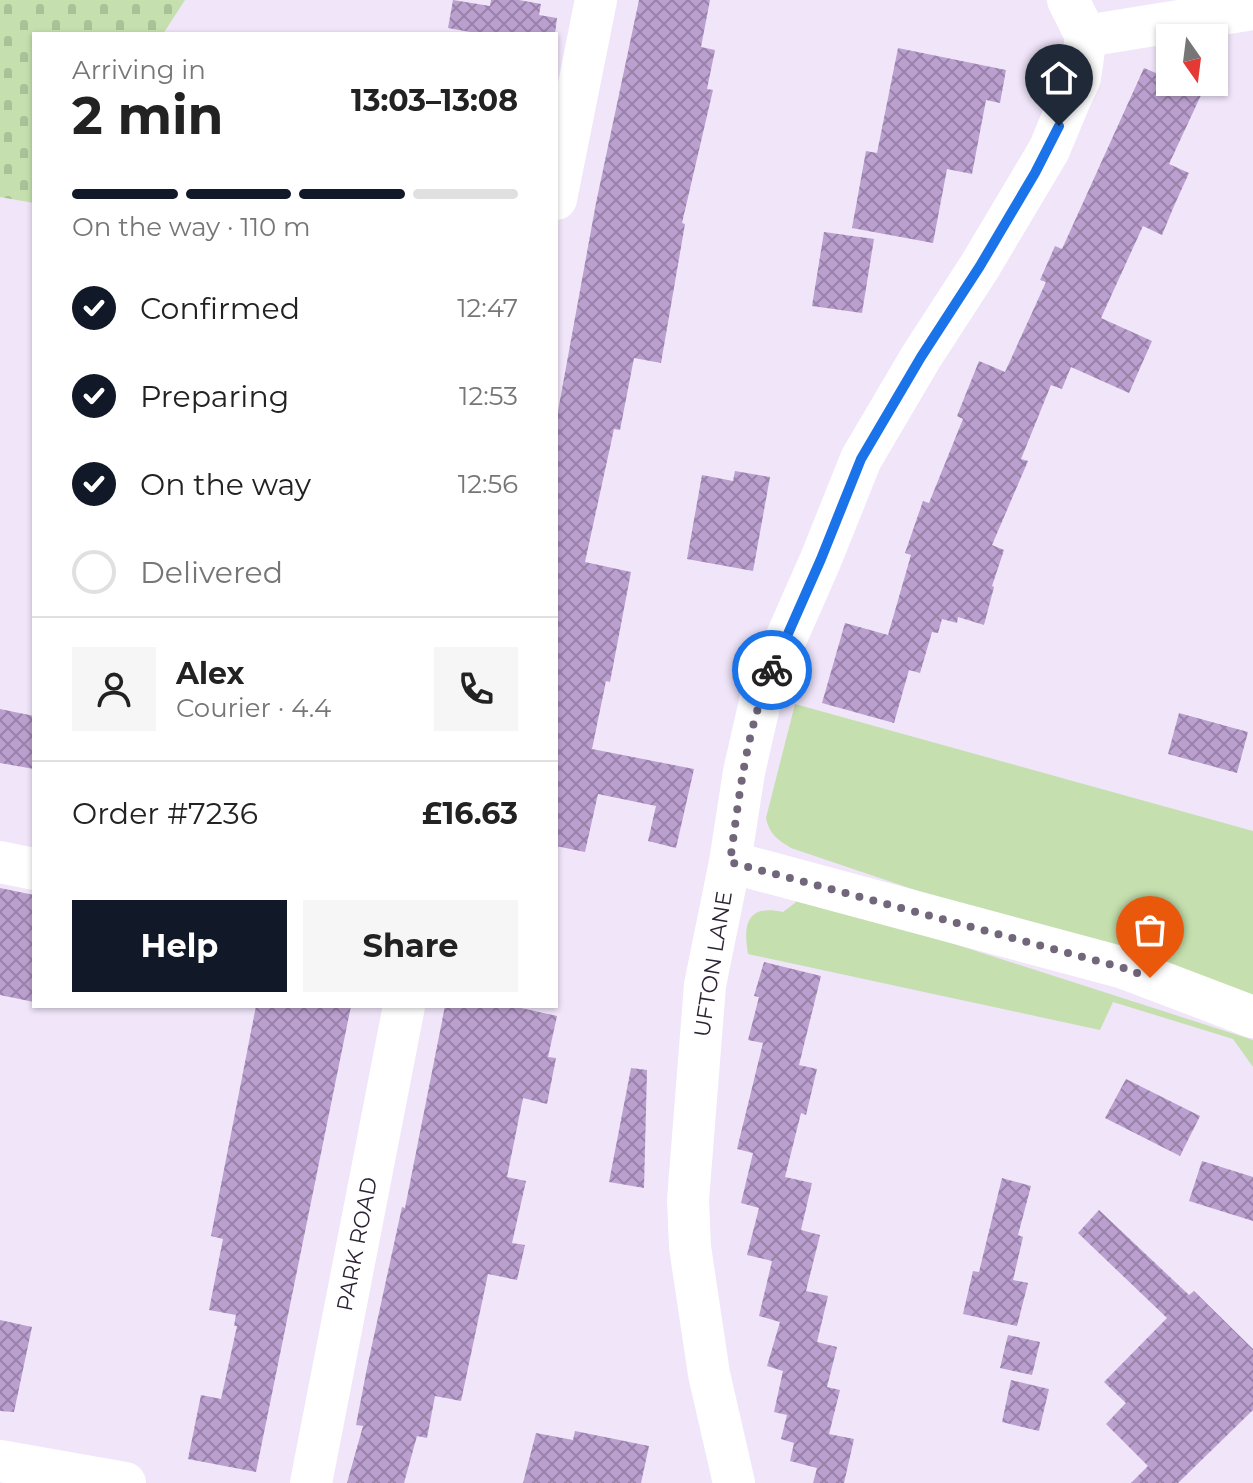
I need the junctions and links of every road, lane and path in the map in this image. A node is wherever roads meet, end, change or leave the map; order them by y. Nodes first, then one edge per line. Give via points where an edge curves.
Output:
1 (596, 0) edge
2 (1253, 9) edge
3 (1077, 18) edge
4 (558, 189) edge
5 (0, 862) edge
6 (730, 862) junction
7 (32, 869) edge
8 (404, 1008) edge
9 (1253, 1017) edge
10 (0, 1461) edge
11 (125, 1483) edge
12 (311, 1483) edge
13 (734, 1483) edge

1 - 4 street
2 - 3 street
3 - 6 street, UFTON LANE via 1080,78 1049,150 861,459 762,693
5 - 7 street
6 - 9 street via 1124,968
6 - 13 street, UFTON LANE via 705,985 688,1200 705,1346
8 - 12 street, PARK ROAD
10 - 11 street

